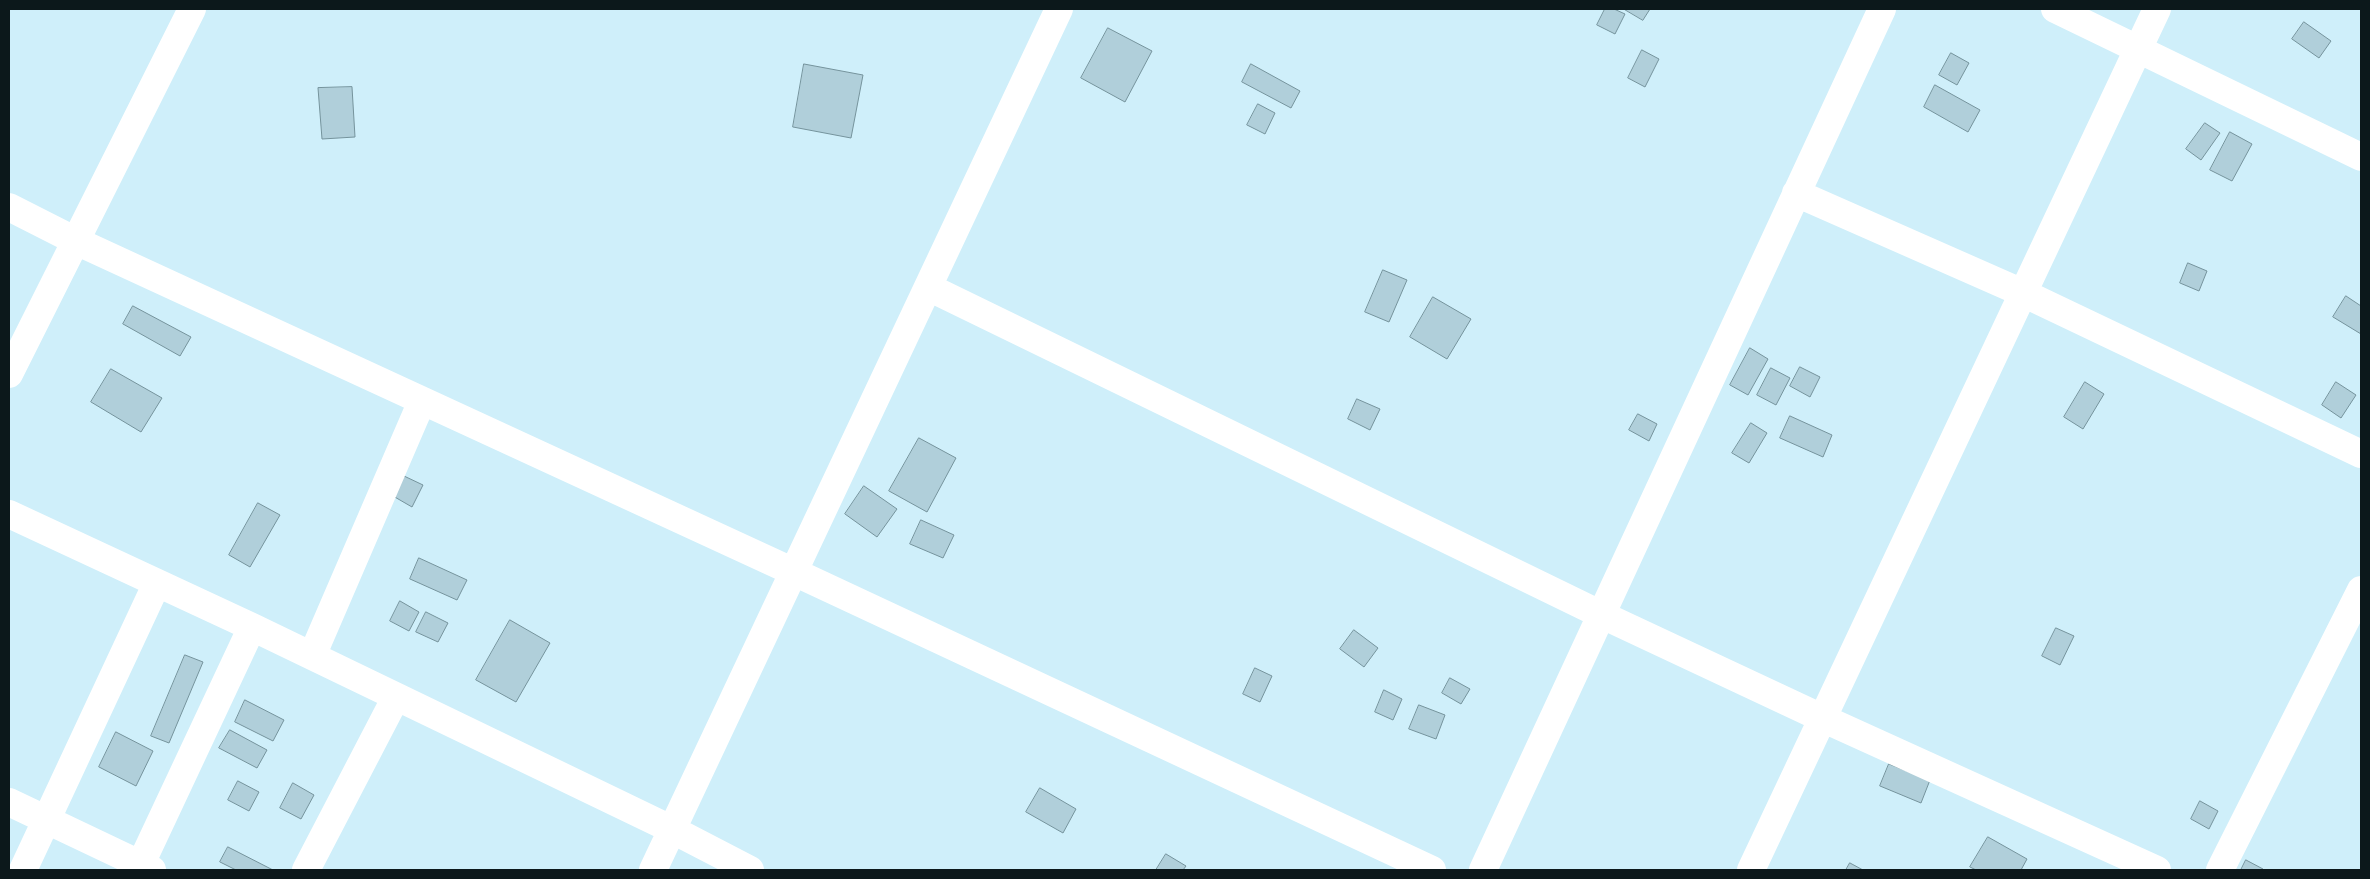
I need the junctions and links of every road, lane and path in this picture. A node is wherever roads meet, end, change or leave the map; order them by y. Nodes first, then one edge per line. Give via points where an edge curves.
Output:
1 (192, 9) edge
2 (1059, 9) edge
3 (1882, 9) edge
4 (2055, 9) edge
5 (2157, 9) edge
6 (2138, 49) junction
7 (2361, 157) edge
8 (1796, 193) junction
9 (9, 207) edge
10 (76, 241) junction
11 (928, 287) junction
12 (2023, 293) junction
13 (9, 374) edge
14 (422, 400) junction
15 (2361, 454) edge
16 (9, 514) edge
17 (794, 572) junction
18 (157, 583) junction
19 (2361, 590) edge
20 (1600, 614) junction
21 (252, 626) junction
22 (312, 656) junction
23 (396, 698) junction
24 (1822, 718) junction
25 (9, 802) edge
26 (47, 820) junction
27 (671, 829) junction
28 (144, 868) edge
29 (23, 870) edge
30 (306, 870) edge
31 (653, 870) edge
32 (750, 870) edge
33 (1432, 870) edge
34 (1483, 870) edge
35 (1751, 870) edge
36 (2157, 870) edge
37 (2220, 870) edge

1 - 10 street
2 - 11 street
3 - 8 street
4 - 6 street
5 - 6 street
6 - 7 street
6 - 12 street
8 - 12 street
8 - 20 street
9 - 10 street
10 - 13 street
10 - 14 street
11 - 17 street
11 - 20 street
12 - 15 street
12 - 24 street
14 - 17 street
14 - 22 street
16 - 18 street
17 - 27 street
17 - 33 street
18 - 21 street
18 - 26 street
19 - 37 street
20 - 24 street
20 - 34 street
21 - 22 street
21 - 28 street
22 - 23 street
23 - 27 street
23 - 30 street
24 - 35 street
24 - 36 street
25 - 26 street
26 - 28 street
26 - 29 street
27 - 31 street
27 - 32 street

